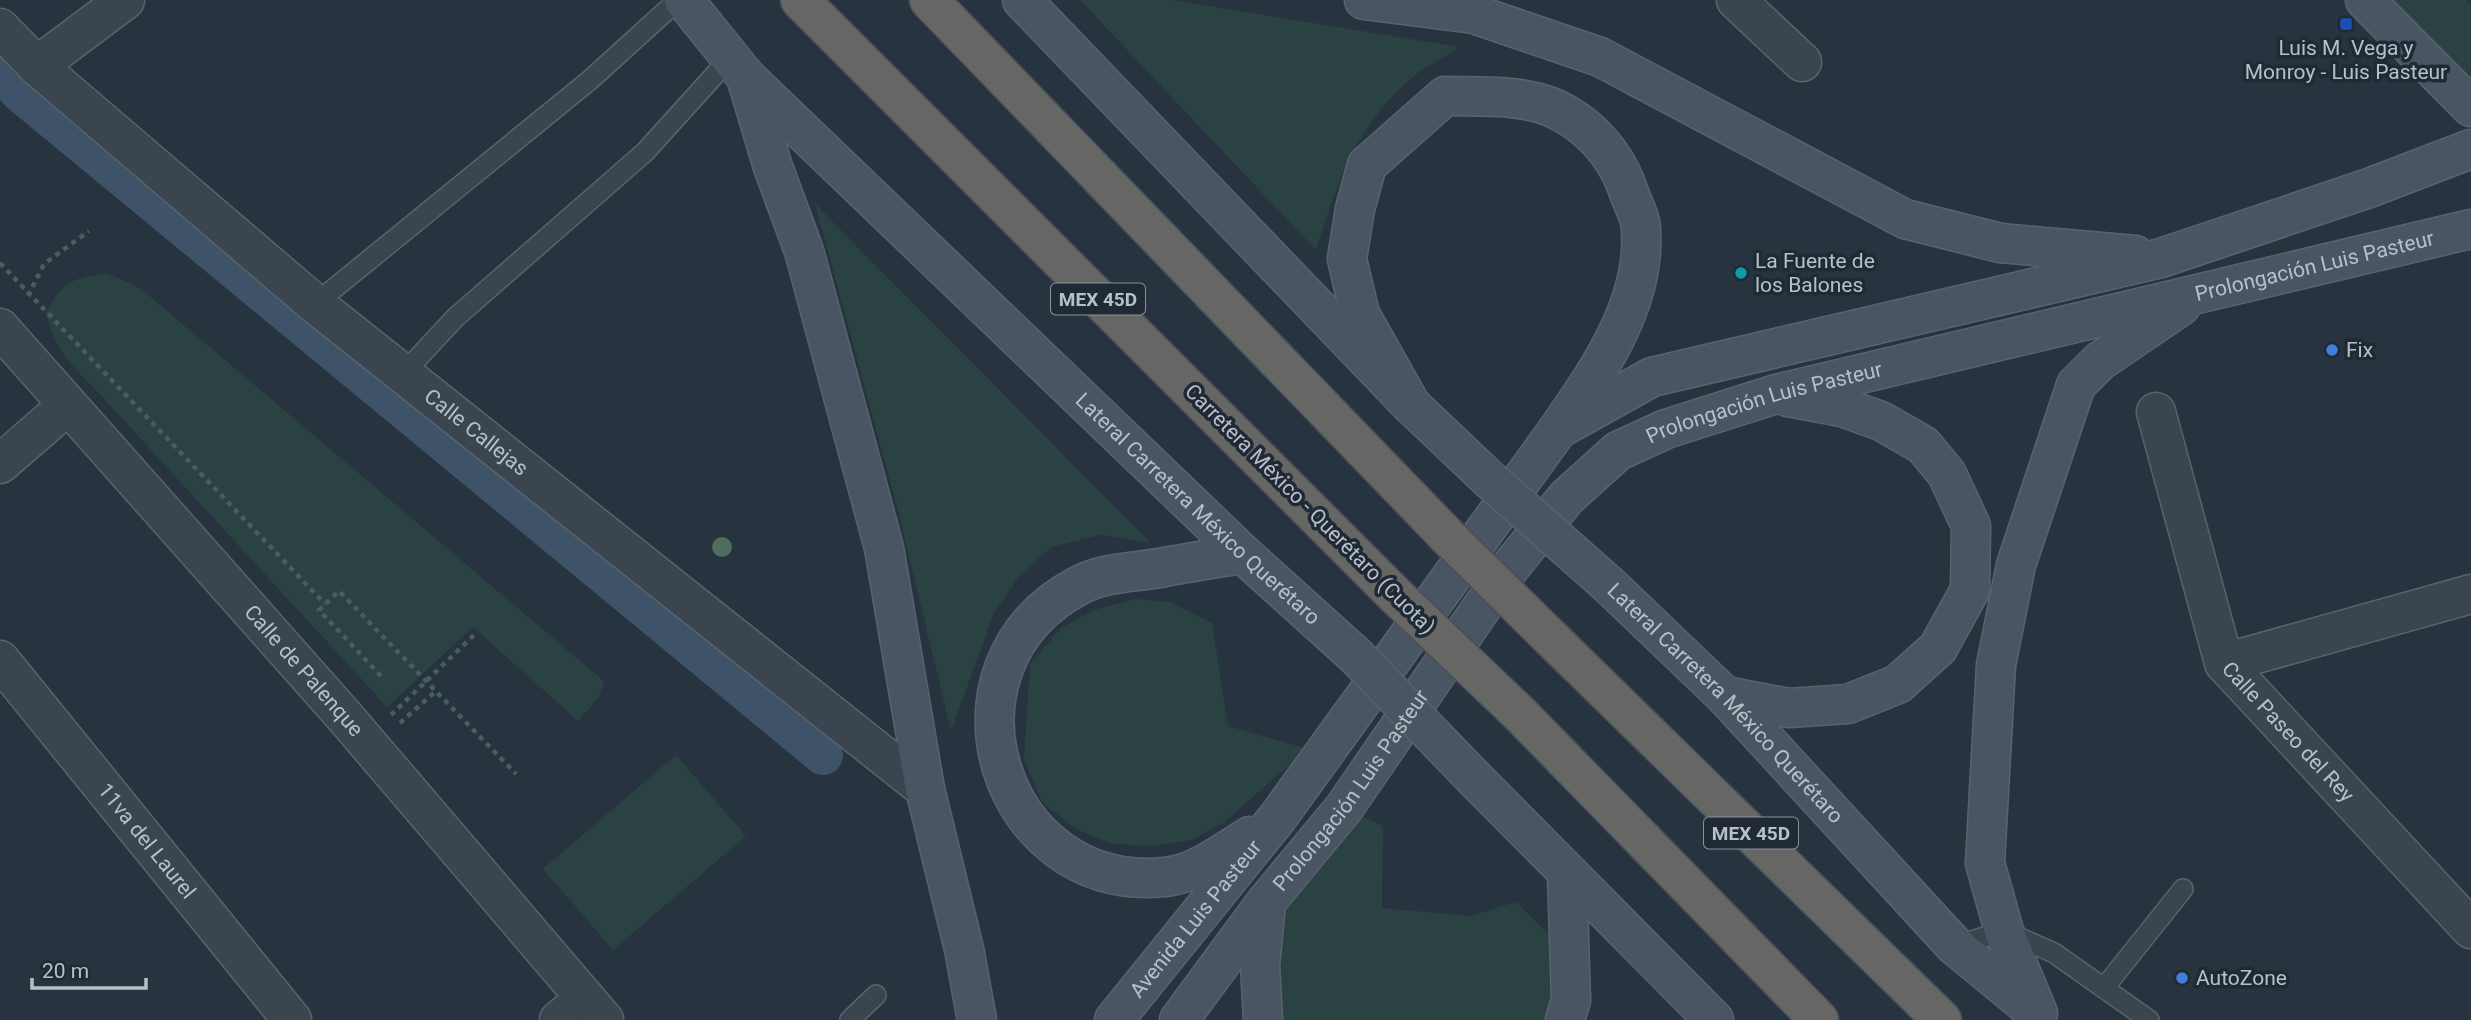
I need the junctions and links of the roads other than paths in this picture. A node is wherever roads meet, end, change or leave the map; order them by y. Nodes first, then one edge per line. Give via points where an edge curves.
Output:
1 (125, 0) edge
2 (678, 0) edge
3 (684, 0) edge
4 (800, 0) edge
5 (929, 0) edge
6 (1022, 0) edge
7 (1364, 0) edge
8 (1737, 0) edge
9 (2365, 0) edge
10 (0, 28) edge
11 (1802, 62) dead end
12 (37, 66) junction
13 (738, 68) junction
14 (2471, 107) edge
15 (2471, 149) edge
16 (2471, 229) edge
17 (2161, 258) junction
18 (2197, 294) junction
19 (316, 304) junction
20 (13, 317) edge
21 (403, 374) junction
22 (1776, 394) junction
23 (1411, 405) junction
24 (67, 406) junction
25 (2157, 412) dead end
26 (1559, 428) junction
27 (0, 464) edge
28 (1243, 554) junction
29 (2471, 594) edge
30 (0, 660) edge
31 (2224, 663) junction
32 (1725, 696) junction
33 (925, 789) junction
34 (1278, 817) junction
35 (1567, 875) junction
36 (2183, 889) dead end
37 (1266, 902) junction
38 (2471, 929) edge
39 (2004, 931) junction
40 (1955, 946) junction
41 (2104, 988) junction
42 (876, 995) dead end
43 (583, 1013) edge
44 (2042, 1017) edge
45 (292, 1020) edge
46 (850, 1020) edge
47 (977, 1020) edge
48 (1114, 1020) edge
49 (1179, 1020) edge
50 (1263, 1020) edge
51 (1566, 1020) edge
52 (1714, 1020) edge
53 (1819, 1020) edge
54 (1942, 1020) edge
55 (2149, 1020) edge

1 - 12 street
2 - 19 lane via 590,80
3 - 13 main road, Lateral Carretera México Querétaro
4 - 53 highway, Carretera México - Querétaro (Cuota) / MEX 45D, bridge via 1396,597 1520,714
5 - 54 highway, MEX 45D, bridge via 1448,537
6 - 23 main road, Lateral Carretera México Querétaro
7 - 17 main road via 1474,14 1600,57 1905,219 2000,243
8 - 11 street
9 - 14 main road
10 - 12 street, Calle Callejas
12 - 19 street, Calle Callejas
13 - 21 lane via 455,318
13 - 28 main road, Lateral Carretera México Querétaro
13 - 33 main road via 804,251 884,548
15 - 17 main road, Prolongación Luis Pasteur
16 - 18 main road, Prolongación Luis Pasteur
17 - 26 main road, Prolongación Luis Pasteur via 1652,377
18 - 22 main road, Prolongación Luis Pasteur
18 - 39 main road via 2100,361 2076,385 2016,565 1996,665 1985,863
19 - 21 street, Calle Callejas
20 - 24 street, Calle de Palenque
21 - 33 street, Calle Callejas
22 - 32 main road via 1842,407 1881,421 1923,445 1947,474 1971,526 1970,590 1938,648 1898,684 1848,704 1789,708
22 - 37 main road, Prolongación Luis Pasteur via 1666,429 1618,452 1566,498 1504,575 1344,808
23 - 26 main road via 1360,314 1347,258 1367,165 1445,96 1516,99 1551,107 1591,132 1621,168 1642,229 1638,273 1622,324
23 - 32 main road, Lateral Carretera México Querétaro, bridge
24 - 27 street
24 - 43 street, Calle de Palenque via 377,735
25 - 31 street, Calle Paseo del Rey
26 - 34 main road, Prolongación Luis Pasteur
28 - 34 main road via 1120,572 1078,585 1018,637 1000,673 994,729 999,762 1017,805 1047,840 1085,865 1127,877 1167,877 1206,864
28 - 35 main road, Lateral Carretera México Querétaro, bridge via 1356,656
29 - 31 street
30 - 45 street, 11va del Laurel
31 - 38 street, Calle Paseo del Rey
32 - 40 main road, Lateral Carretera México Querétaro
33 - 47 main road
34 - 48 main road, Avenida Luis Pasteur
35 - 51 main road via 1572,1000
35 - 52 main road, Lateral Carretera México Querétaro
36 - 41 lane
37 - 49 main road
37 - 50 main road via 1260,965
39 - 40 lane
39 - 41 lane via 2054,953
39 - 44 main road
40 - 44 main road, Lateral Carretera México Querétaro
41 - 55 lane
42 - 46 lane

